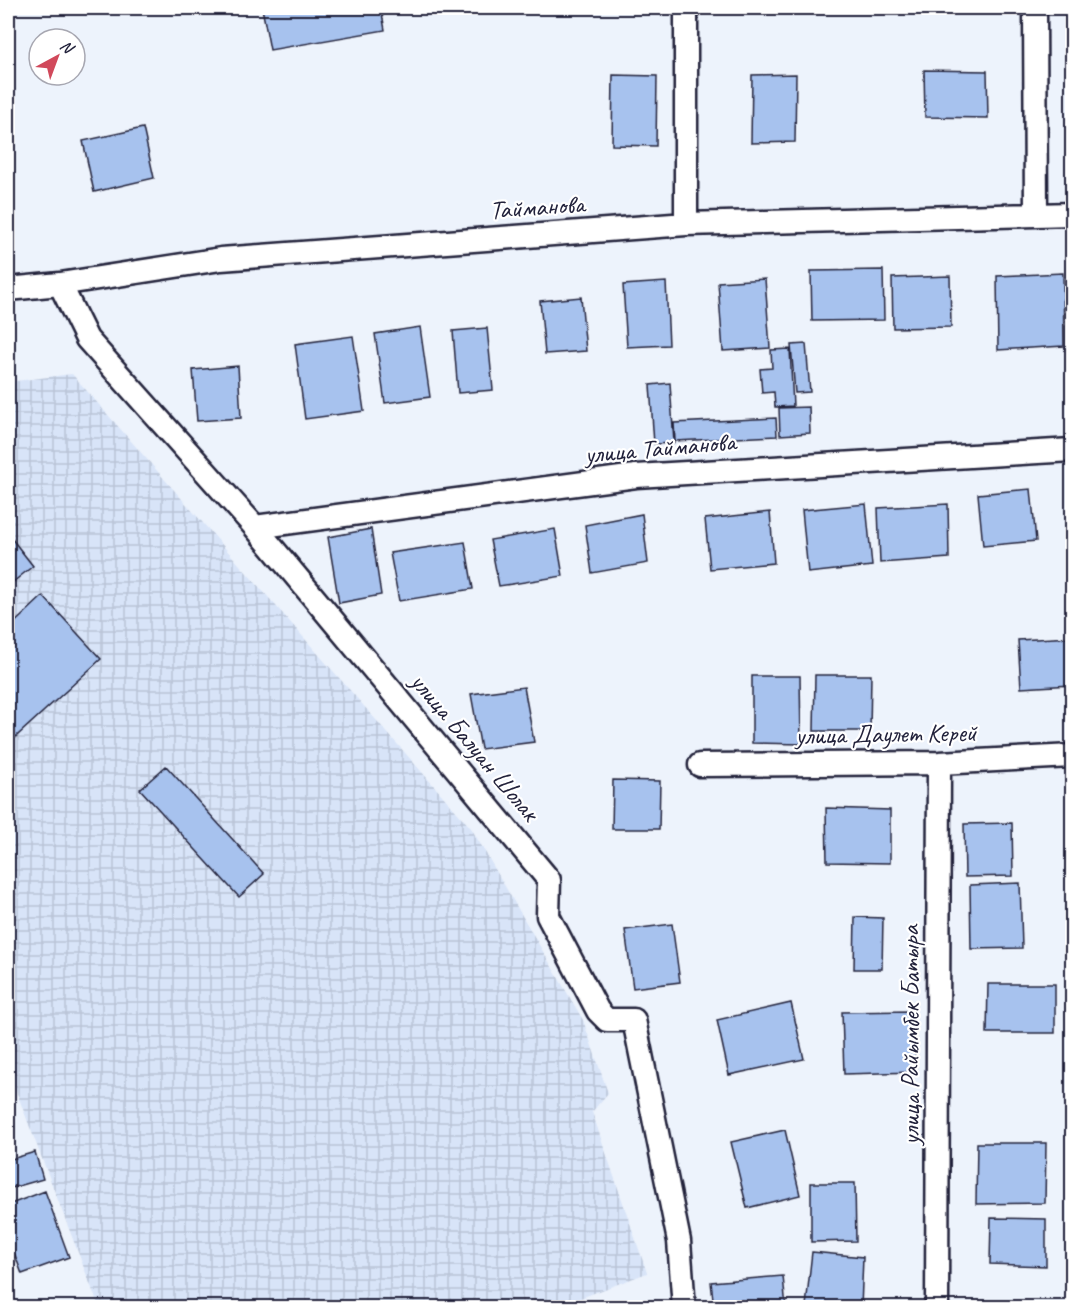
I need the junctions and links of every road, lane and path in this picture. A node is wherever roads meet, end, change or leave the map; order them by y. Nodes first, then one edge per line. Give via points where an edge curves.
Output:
1 (686, 8) edge
2 (1035, 8) edge
3 (1036, 214) junction
4 (1072, 214) edge
5 (686, 224) junction
6 (60, 284) junction
7 (8, 289) edge
8 (1072, 450) edge
9 (255, 527) junction
10 (1072, 756) edge
11 (939, 763) junction
12 (700, 765) dead end
13 (684, 1308) edge
14 (937, 1308) edge

1 - 5 street
2 - 3 street
3 - 4 street, Тайманова
3 - 5 street, Тайманова
5 - 6 street, Тайманова via 220,259
6 - 7 street, Тайманова
6 - 9 street, улица Балуан Шолак via 87,339
8 - 9 street, улица Тайманова via 636,476
9 - 13 street, улица Балуан Шолак via 549,880 548,916 598,1011 607,1020 634,1020 679,1241
10 - 11 street, улица Даулет Керей
11 - 12 street, улица Даулет Керей
11 - 14 street, улица Райымбек Батыра

